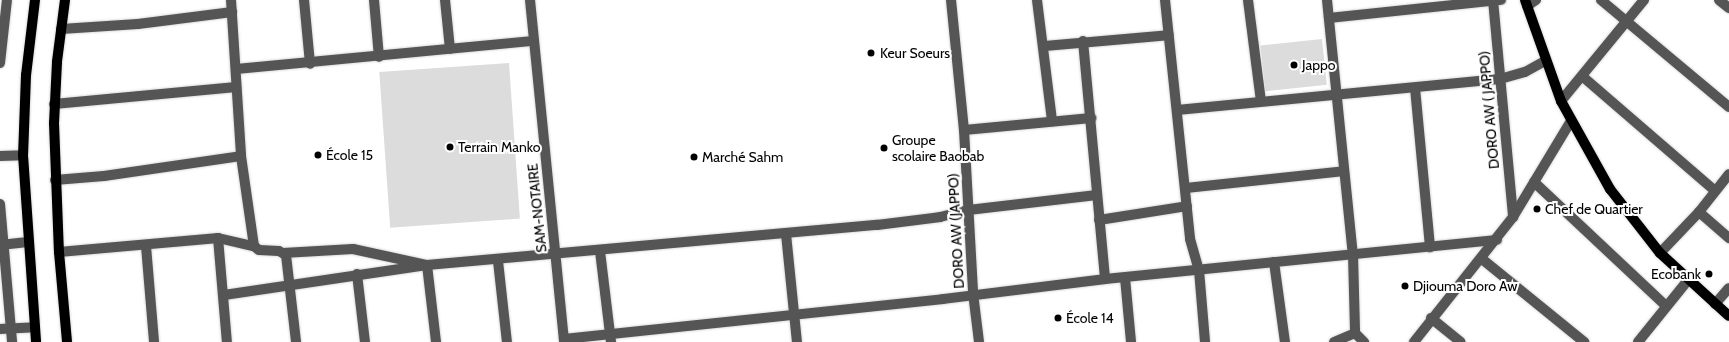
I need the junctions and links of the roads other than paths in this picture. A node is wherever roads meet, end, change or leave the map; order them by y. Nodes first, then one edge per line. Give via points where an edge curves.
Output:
1 (35, 0) edge
2 (65, 0) edge
3 (231, 0) edge
4 (304, 0) edge
5 (374, 0) edge
6 (445, 0) edge
7 (530, 0) edge
8 (951, 0) edge
9 (1037, 0) edge
10 (1165, 0) edge
11 (1248, 0) edge
12 (1327, 0) edge
13 (1496, 0) edge
14 (1536, 0) edge
15 (1601, 0) edge
16 (1644, 0) edge
17 (1719, 0) edge
18 (1526, 3) edge
19 (4, 4) edge
20 (1729, 8) edge
21 (232, 12) junction
22 (1329, 18) junction
23 (1626, 21) junction
24 (61, 29) junction
25 (1169, 35) junction
26 (534, 41) junction
27 (1084, 41) junction
28 (1044, 46) junction
29 (450, 49) junction
30 (379, 57) junction
31 (1545, 61) junction
32 (0, 63) edge
33 (310, 64) junction
34 (236, 69) junction
35 (1582, 76) junction
36 (1500, 79) junction
37 (236, 87) junction
38 (1415, 88) junction
39 (1337, 94) junction
40 (1261, 101) junction
41 (1561, 101) junction
42 (54, 104) junction
43 (1729, 107) edge
44 (1177, 110) junction
45 (1091, 118) junction
46 (1052, 121) junction
47 (1571, 121) junction
48 (964, 130) junction
49 (23, 155) junction
50 (0, 156) edge
51 (241, 156) junction
52 (1344, 171) junction
53 (1729, 174) edge
54 (55, 180) junction
55 (1534, 182) junction
56 (1186, 188) junction
57 (1715, 191) junction
58 (1096, 195) junction
59 (0, 204) edge
60 (1187, 206) junction
61 (969, 210) junction
62 (1699, 212) junction
63 (1513, 217) junction
64 (1099, 220) junction
65 (786, 234) junction
66 (218, 238) junction
67 (1729, 238) edge
68 (1497, 240) junction
69 (28, 242) junction
70 (1, 244) edge
71 (146, 246) junction
72 (254, 246) junction
73 (1430, 247) junction
74 (600, 251) junction
75 (59, 252) junction
76 (283, 253) junction
77 (1660, 253) junction
78 (1354, 254) junction
79 (556, 256) junction
80 (1482, 259) junction
81 (498, 260) junction
82 (1274, 262) junction
83 (427, 265) junction
84 (1199, 270) junction
85 (357, 274) junction
86 (1125, 278) junction
87 (1105, 279) junction
88 (1688, 280) junction
89 (290, 285) junction
90 (1729, 288) edge
91 (973, 293) junction
92 (224, 295) junction
93 (1715, 304) junction
94 (1666, 306) junction
95 (794, 313) junction
96 (1728, 317) edge
97 (1431, 318) junction
98 (35, 327) junction
99 (0, 329) edge
100 (11, 329) junction
101 (1355, 333) junction
102 (610, 338) edge
103 (564, 340) edge
104 (12, 342) edge
105 (36, 342) edge
106 (67, 342) edge
107 (154, 342) edge
108 (226, 342) edge
109 (296, 342) edge
110 (365, 342) edge
111 (436, 342) edge
112 (508, 342) edge
113 (797, 342) edge
114 (979, 342) edge
115 (1131, 342) edge
116 (1205, 342) edge
117 (1285, 342) edge
118 (1334, 342) edge
119 (1364, 342) edge
120 (1414, 342) edge
121 (1462, 342) edge
122 (1584, 342) edge
123 (1638, 342) edge

1 - 49 main road via 26,75
2 - 24 main road
3 - 21 street
4 - 33 street
5 - 30 street
6 - 29 street
7 - 26 street, SAM-NOTAIRE
8 - 48 street, DORO AW (JAPPO)
9 - 28 street
10 - 25 street
11 - 40 street
12 - 22 street
13 - 22 street
13 - 36 street, DORO AW ( JAPPO)
14 - 18 street
15 - 23 street
16 - 23 street
17 - 20 street
18 - 31 main road
19 - 32 street
21 - 24 street via 138,24
21 - 34 street
22 - 39 street
23 - 35 street
23 - 43 street
24 - 42 main road
25 - 27 street
25 - 44 street
26 - 29 street
26 - 79 street, SAM-NOTAIRE
27 - 28 street
27 - 45 street
28 - 46 street
29 - 30 street
30 - 33 street
31 - 36 street via 1525,72
31 - 41 main road
33 - 34 street
34 - 37 street
35 - 41 street
35 - 57 street
36 - 38 street
36 - 63 street, DORO AW ( JAPPO)
37 - 42 street
37 - 51 street
38 - 39 street
38 - 73 street
39 - 40 street
39 - 52 street
40 - 44 street
41 - 47 main road
42 - 54 main road
44 - 56 street
45 - 46 street
45 - 58 street
46 - 48 street
47 - 55 street
47 - 77 main road via 1610,189
48 - 61 street, DORO AW (JAPPO)
49 - 50 street
49 - 69 main road
51 - 54 street via 104,176
51 - 72 street
52 - 56 street
52 - 78 street
53 - 57 street
54 - 75 main road
55 - 63 street
55 - 94 street
56 - 60 street
57 - 62 street
58 - 61 street
58 - 64 street
59 - 70 street
60 - 64 street
60 - 84 street via 1190,238
61 - 65 street via 940,217
61 - 91 street, DORO AW (JAPPO)
62 - 67 street
62 - 77 street
63 - 68 street
64 - 87 street
65 - 74 street
65 - 95 street
66 - 71 street
66 - 72 street
66 - 92 street
68 - 73 street
68 - 80 street
69 - 70 street
69 - 98 main road
70 - 100 street
71 - 75 street
71 - 107 street
72 - 76 street via 259,250
73 - 78 street
74 - 79 street
74 - 102 street
75 - 106 main road
76 - 83 street via 353,249
76 - 89 street via 287,258
77 - 88 main road
78 - 82 street
78 - 101 street
79 - 81 street
79 - 103 street, SAM-NOTAIRE
80 - 97 street
80 - 122 street
81 - 83 street
81 - 112 street
82 - 84 street
82 - 117 street
83 - 85 street
83 - 111 street
84 - 86 street
84 - 116 street
85 - 89 street
85 - 110 street
86 - 87 street
86 - 115 street
87 - 91 street
88 - 93 main road
88 - 94 street
89 - 92 street
89 - 109 street
90 - 93 street
91 - 95 street via 936,300
91 - 114 street, DORO AW (JAPPO)
92 - 108 street
93 - 96 main road
94 - 123 street
95 - 102 street
95 - 113 street
97 - 120 street
97 - 121 street
98 - 100 street
98 - 105 main road
99 - 100 street
100 - 104 street
101 - 118 street
101 - 119 street
102 - 103 street

